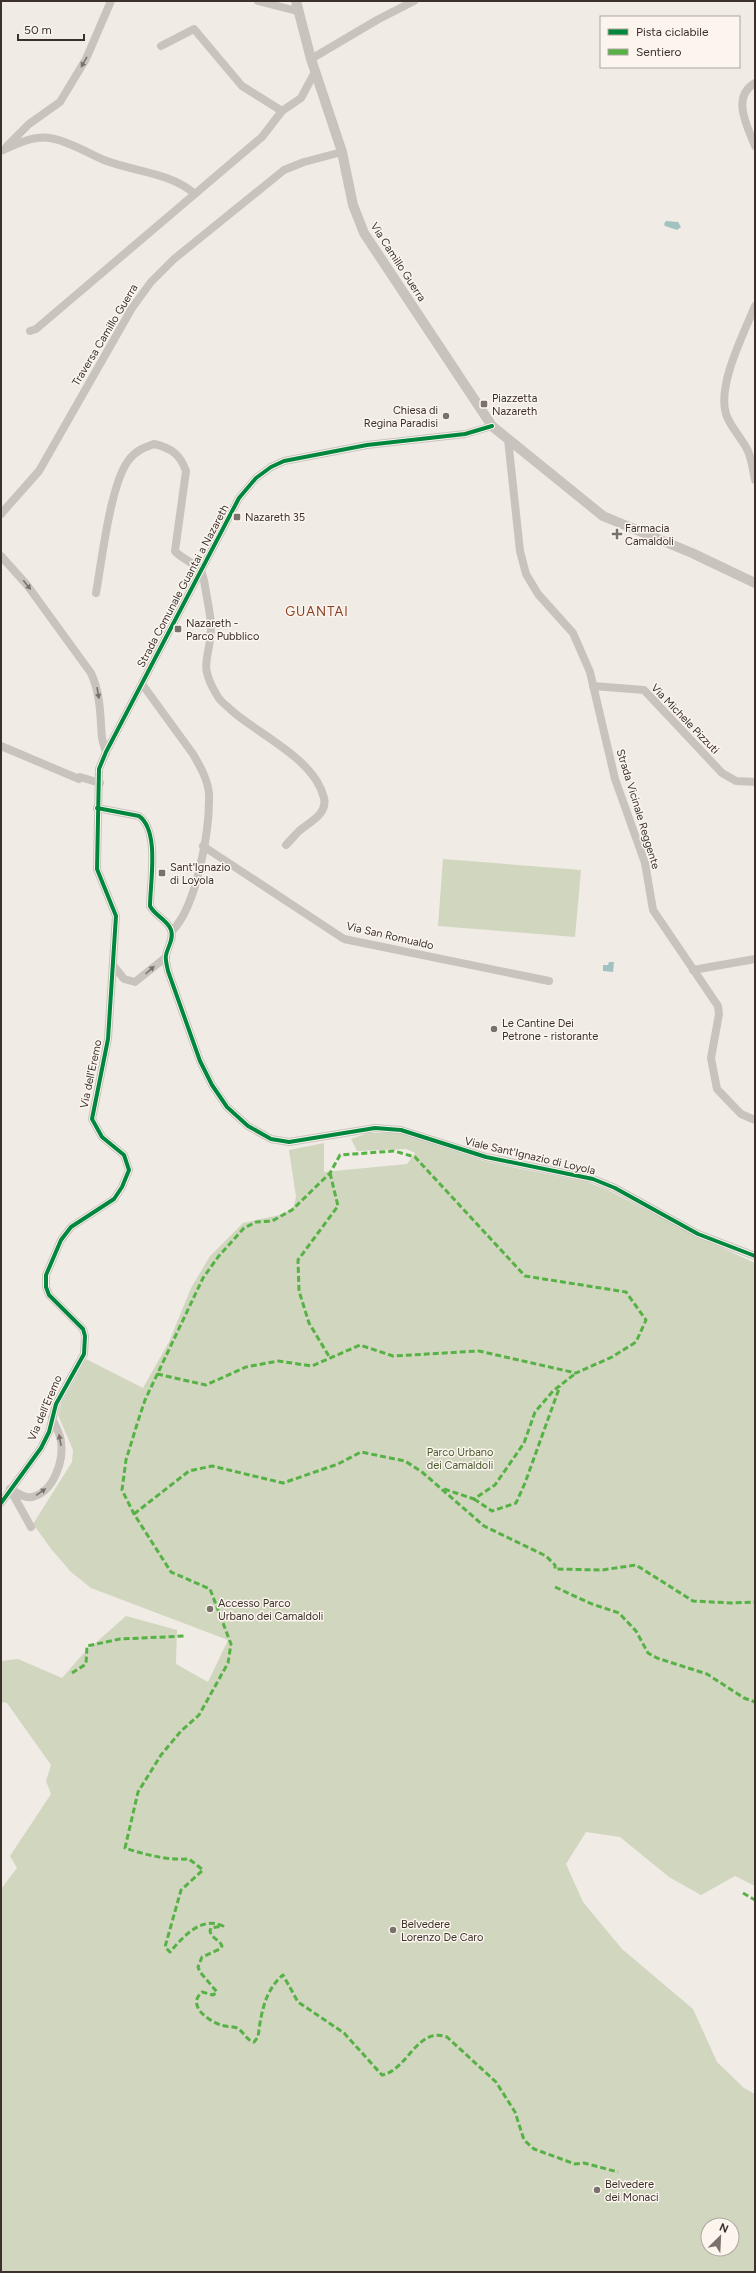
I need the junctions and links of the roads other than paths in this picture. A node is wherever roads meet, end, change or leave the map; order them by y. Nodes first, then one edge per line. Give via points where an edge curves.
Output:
1 (111, 1) edge
2 (258, 1) edge
3 (414, 1) edge
4 (296, 6) edge
5 (160, 46) dead end
6 (311, 59) junction
7 (316, 72) junction
8 (755, 83) edge
9 (282, 111) junction
10 (755, 146) edge
11 (2, 151) edge
12 (342, 152) junction
13 (195, 194) junction
14 (755, 306) edge
15 (30, 331) dead end
16 (492, 426) junction
17 (508, 439) junction
18 (755, 480) edge
19 (1, 514) edge
20 (1, 556) edge
21 (201, 570) junction
22 (755, 583) edge
23 (96, 593) dead end
24 (142, 684) junction
25 (593, 686) junction
26 (1, 746) edge
27 (106, 752) junction
28 (755, 782) edge
29 (100, 783) junction
30 (97, 808) junction
31 (203, 846) junction
32 (286, 846) dead end
33 (172, 931) junction
34 (166, 957) junction
35 (755, 959) edge
36 (114, 965) junction
37 (693, 970) junction
38 (549, 981) dead end
39 (755, 1120) edge
40 (755, 1256) edge
41 (52, 1418) junction
42 (10, 1489) junction
43 (1, 1503) edge
44 (31, 1527) dead end

1 -> 11 street via 86,59 60,102 29,124
2 - 4 street
3 - 6 street
4 - 6 street, Via Camillo Guerra
5 - 9 street via 194,29 242,86
6 - 7 street, Via Camillo Guerra
7 - 9 street via 301,98
7 - 12 street, Via Camillo Guerra
8 - 10 street via 746,88 742,100 744,116
9 - 13 street via 262,137
11 - 13 street via 36,138 50,138 105,161 165,176
12 - 16 street, Via Camillo Guerra via 353,205 364,233
12 - 19 street, Traversa Camillo Guerra via 284,170 174,259 150,282 132,308 39,471
13 - 15 street via 93,282 36,329
14 - 18 street via 725,388 723,404 726,415 748,450
16 - 17 street, Via Camillo Guerra
16 - 21 street, Strada Comunale Guantai a Nazareth via 465,434 367,444 284,461 271,467 256,478 240,498
17 - 22 street, Via Camillo Guerra via 603,516 692,553
17 - 25 street, Strada Vicinale Reggente via 520,551 526,574 538,594 573,633 590,672
20 -> 27 street via 35,596 91,673 97,686 102,739
21 - 23 street via 175,551 185,487 186,471 183,462 173,450 154,444 135,452 121,475 114,497
21 - 24 street, Strada Comunale Guantai a Nazareth
21 - 32 street via 211,629 205,660 209,680 219,699 242,720 306,767 325,799 321,813
24 - 27 street, Strada Comunale Guantai a Nazareth
24 - 31 street via 193,754 202,772 209,793
25 - 28 street, Via Michele Pizzuti via 644,690 722,773 736,781
25 - 37 street, Strada Vicinale Reggente via 615,779 645,863 652,910
26 - 29 street via 79,779 80,777
27 - 29 street, Strada Comunale Guantai a Nazareth via 99,769
29 - 30 street, Via dell'Eremo
30 - 33 street via 131,814 144,820 153,857 150,906
30 - 36 street, Via dell'Eremo via 97,870 116,916
31 - 33 street via 196,882 181,920
31 - 38 street, Via San Romualdo via 344,939
33 - 34 street, Viale Sant'Ignazio di Loyola
36 -> 34 street via 124,979 135,982
34 - 40 street, Viale Sant'Ignazio di Loyola via 168,971 185,1020 212,1085 228,1107 248,1126 271,1139 289,1142 375,1128 401,1130 486,1157 592,1179 615,1188 698,1234
35 - 37 street
36 - 41 street, Via dell'Eremo via 106,1052 92,1118 102,1137 124,1155 129,1170 114,1199 71,1227 61,1240 46,1275 49,1295 83,1328 86,1347 65,1386
37 - 39 street, Strada Vicinale Reggente via 718,1006 711,1058 717,1089 741,1114
41 - 42 street, Via dell'Eremo via 40,1448
42 -> 41 street via 32,1498 46,1488 52,1479 60,1464 62,1446
42 - 43 street, Via dell'Eremo
42 - 44 street

